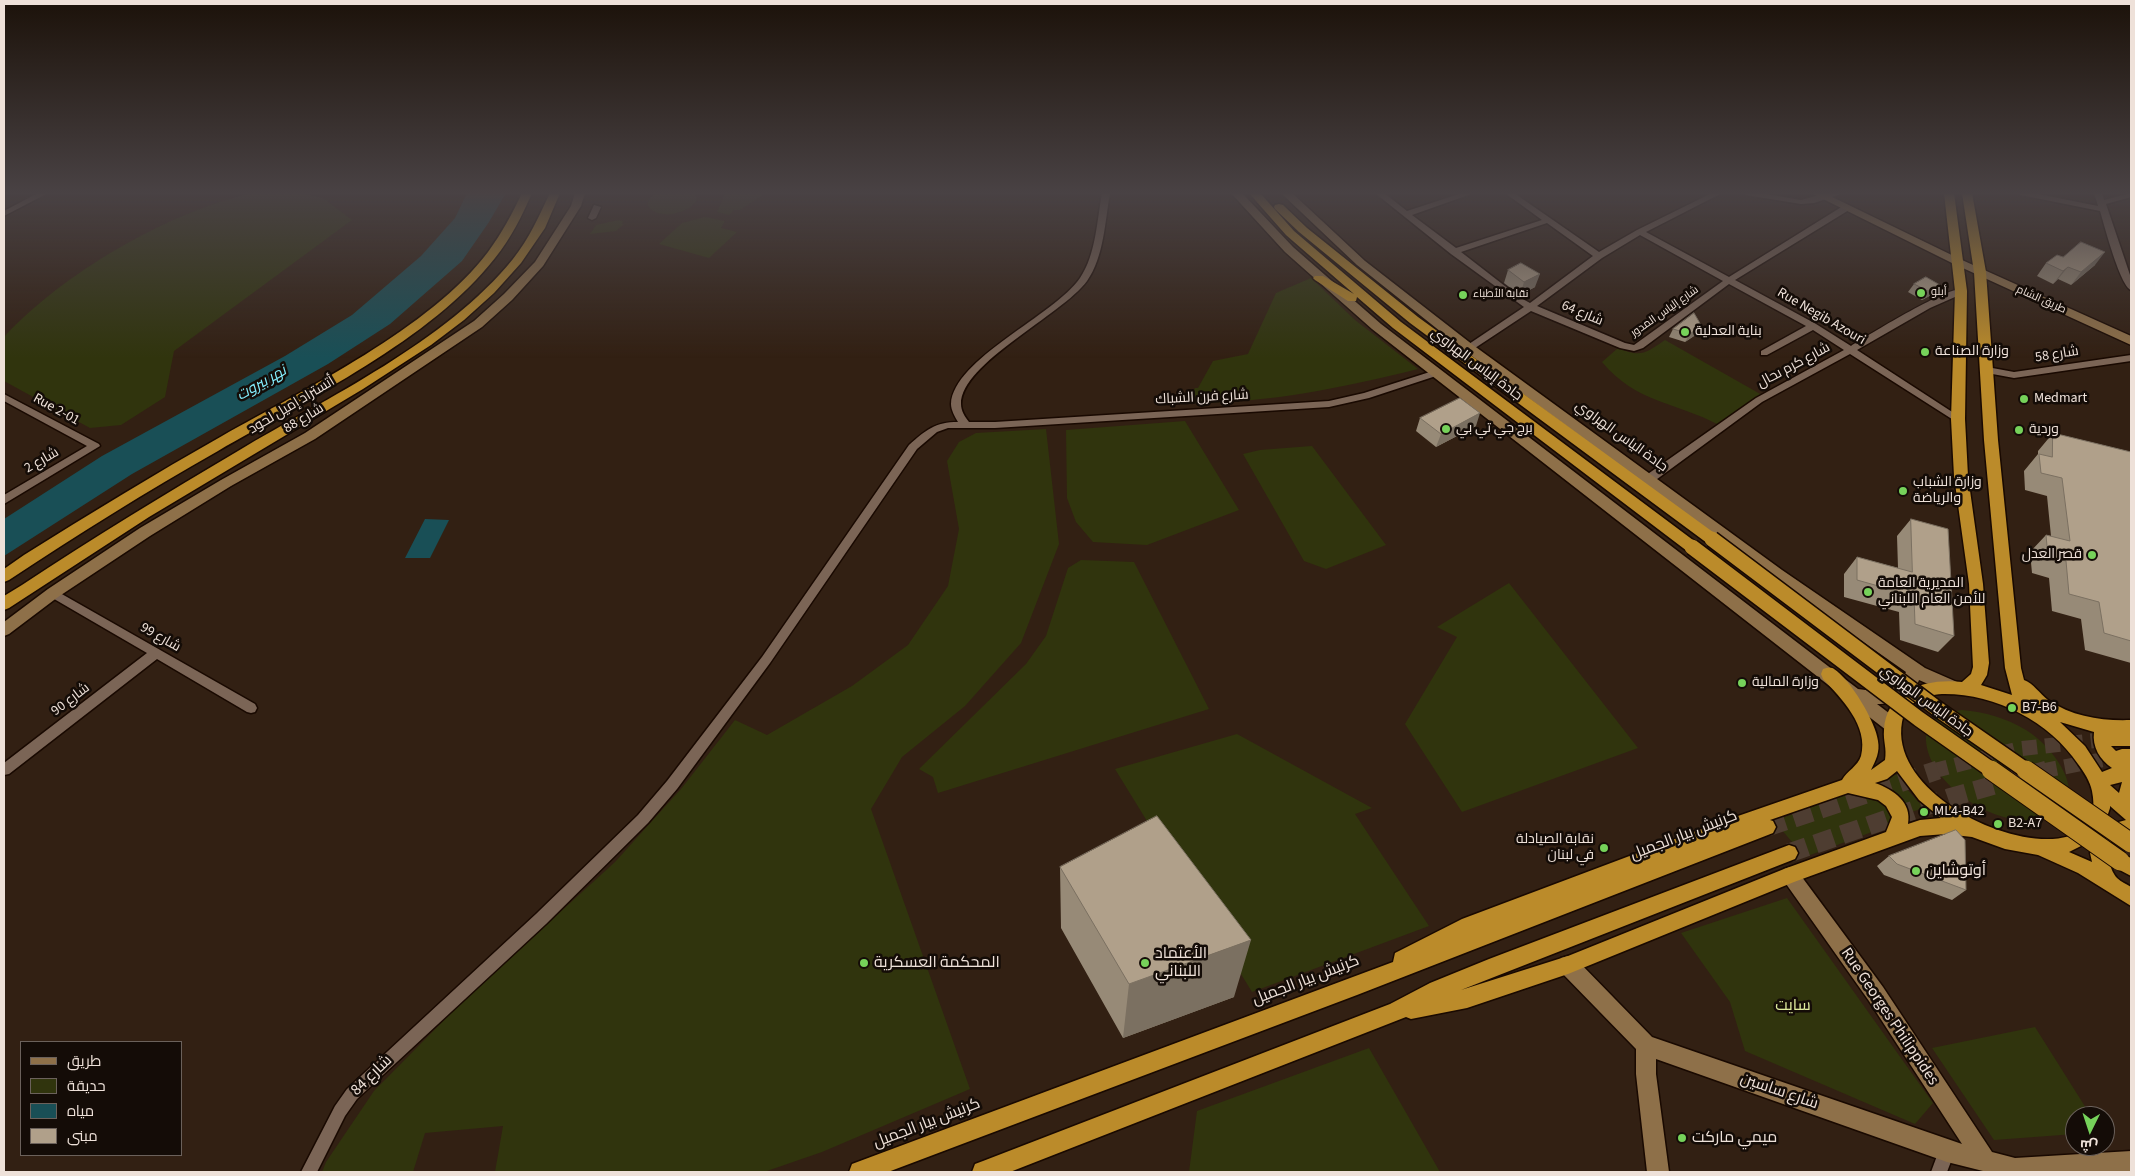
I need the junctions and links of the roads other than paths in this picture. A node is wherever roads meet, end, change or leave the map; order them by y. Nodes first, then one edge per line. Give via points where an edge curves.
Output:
1 (497, 248) edge
2 (526, 248) edge
3 (549, 248) edge
4 (1094, 248) edge
5 (1289, 248) edge
6 (1307, 248) edge
7 (1325, 248) edge
8 (1345, 248) edge
9 (1449, 248) edge
10 (1466, 248) edge
11 (1588, 248) edge
12 (1613, 248) edge
13 (1669, 248) edge
14 (1782, 248) edge
15 (1929, 248) edge
16 (1956, 248) edge
17 (1976, 248) edge
18 (2116, 248) edge
19 (1454, 252) junction
20 (1599, 256) junction
21 (1958, 262) junction
22 (1361, 263) junction
23 (1980, 272) junction
24 (1319, 278) junction
25 (1728, 281) junction
26 (2131, 287) edge
27 (1961, 291) junction
28 (1530, 307) junction
29 (1414, 320) junction
30 (1397, 325) junction
31 (1813, 326) junction
32 (2131, 341) edge
33 (1623, 346) joint
34 (1469, 348) junction
35 (1852, 350) junction
36 (1764, 353) dead end
37 (2131, 358) edge
38 (1987, 370) junction
39 (1436, 373) junction
40 (4, 397) edge
41 (1958, 419) junction
42 (965, 424) junction
43 (95, 446) joint
44 (1649, 479) junction
45 (4, 500) edge
46 (1712, 539) joint
47 (1692, 546) joint
48 (4, 576) edge
49 (53, 593) junction
50 (4, 603) edge
51 (4, 630) edge
52 (156, 654) junction
53 (1912, 668) junction
54 (2013, 668) junction
55 (1829, 674) junction
56 (1957, 687) junction
57 (1855, 694) junction
58 (251, 708) dead end
59 (2039, 716) junction
60 (1892, 725) junction
61 (2131, 727) edge
62 (2111, 733) junction
63 (2131, 739) edge
64 (1896, 751) junction
65 (4, 770) edge
66 (2131, 770) edge
67 (2131, 774) edge
68 (2131, 780) edge
69 (2099, 785) junction
70 (1843, 787) junction
71 (2131, 805) edge
72 (2131, 814) edge
73 (1767, 827) tunnel mouth
74 (2131, 827) edge
75 (1974, 829) junction
76 (1892, 839) junction
77 (2131, 843) edge
78 (2038, 848) junction
79 (1788, 853) tunnel mouth
80 (2126, 864) edge
81 (1790, 875) junction
82 (2110, 883) junction
83 (2131, 897) edge
84 (1568, 964) junction
85 (1357, 985) junction
86 (1395, 1012) junction
87 (436, 1018) joint
88 (1646, 1044) junction
89 (1947, 1151) junction
90 (1985, 1161) junction
91 (2131, 1162) edge
92 (2016, 1170) edge
93 (309, 1172) edge
94 (860, 1172) edge
95 (983, 1172) edge
96 (1658, 1172) edge
97 (1939, 1172) edge

1 - 48 highway, أتستراد إميل لحود via 460,289 400,336 126,498
2 - 50 highway, أتستراد إميل لحود via 483,296 446,328 385,370 147,510
3 - 49 street, شارع 88 via 539,264 478,324 310,436 145,532
4 - 42 street via 1090,268 1074,290 1012,337 971,374 956,402
5 - 24 street
6 - 30 highway, جادة إلياس الهراوي
7 - 29 highway, جادة إلياس الهراوي
8 - 22 street, جادة الياس الهراوي
9 - 19 street, شارع 64
10 - 19 street
11 - 20 street
12 - 20 street
13 - 25 street, Rue Negib Azouri
14 - 25 street, شارع إلياس المدور
15 - 21 street, طريق الشام
16 - 21 highway
17 - 23 highway
18 - 26 street
19 - 28 street, شارع 64
20 - 28 street
21 - 23 street, طريق الشام
21 - 27 highway
22 - 29 highway via 1364,270
22 - 34 street, جادة الياس الهراوي
23 - 32 street, طريق الشام
23 - 38 highway
24 - 30 highway
24 - 39 street
25 - 31 street, Rue Negib Azouri
25 - 33 street, شارع إلياس المدور via 1637,347
27 - 35 street, شارع كرم ىحال via 1928,306
27 - 41 highway
28 - 33 street, شارع 64
28 - 34 street
29 - 46 highway, جادة إلياس الهراوي
30 - 47 highway, جادة إلياس الهراوي
31 - 35 street, Rue Negib Azouri
31 - 36 street
34 - 44 street, جادة الياس الهراوي
35 - 41 street, Rue Negib Azouri
35 - 44 street, شارع كرم ىحال via 1759,400
37 - 38 street, شارع 58 via 2014,375
38 - 54 highway
39 - 42 street, شارع فرن الشباك via 1366,396 1329,404 995,425
39 - 55 street
40 - 43 street, Rue 2-01
41 - 56 highway via 1981,663 1976,680 1971,685
42 - 87 street, شارع فرن الشباك via 933,430 913,447 766,660 672,785 610,853
43 - 45 street, شارع 2
44 - 53 street, جادة الياس الهراوي
46 - 77 highway, جادة الياس الهراوي, bridge via 1939,710
47 - 80 highway, جادة الياس الهراوي, bridge via 1919,719
49 - 51 street, شارع 88
49 - 52 street, شارع 99
52 - 58 street, شارع 99
52 - 65 street, شارع 90
53 - 56 street, جادة الياس الهراوي via 1934,681
53 - 57 street via 1912,679 1898,694 1871,698
54 - 59 highway via 2019,693
54 - 62 highway via 2033,697 2056,714
55 - 57 street
55 - 70 highway via 1861,715 1871,746 1869,759 1862,770
56 - 59 highway via 2010,700
56 - 60 highway via 1928,689 1910,696 1897,708
57 - 60 street
59 - 62 highway via 2069,727
59 - 69 highway via 2078,750
60 - 64 highway
61 - 62 highway
62 - 63 highway
62 - 66 highway via 2102,733 2103,747 2111,758
64 - 70 highway via 1893,764 1886,771
64 - 75 highway via 1907,773 1924,794
67 - 69 highway via 2109,776
68 - 71 highway via 2127,790
69 - 72 highway
69 - 78 highway via 2101,812 2091,832 2078,841
70 - 76 highway via 1874,790 1894,803 1901,820
70 - 85 highway via 1462,928
73 - 85 highway, كرنيش بيار الجميل
74 - 82 highway via 2108,833 2099,845 2100,863
75 - 76 highway via 1928,827
75 - 78 highway
76 - 81 highway
78 - 82 highway via 2077,863
79 - 86 highway via 1489,968
81 - 84 highway
81 - 90 street, Rue Georges Philippides via 1876,994
82 - 83 highway
84 - 86 highway via 1467,998
84 - 88 street, شارع ساسين
85 - 94 highway, كرنيش بيار الجميل
86 - 95 highway
87 - 93 street, شارع 84 via 352,1094
88 - 89 street, شارع ساسين
88 - 96 street via 1646,1074
89 - 90 street, شارع ساسين
89 - 97 street
90 - 92 street, شارع ساسين
91 - 92 street, شارع ساسين

